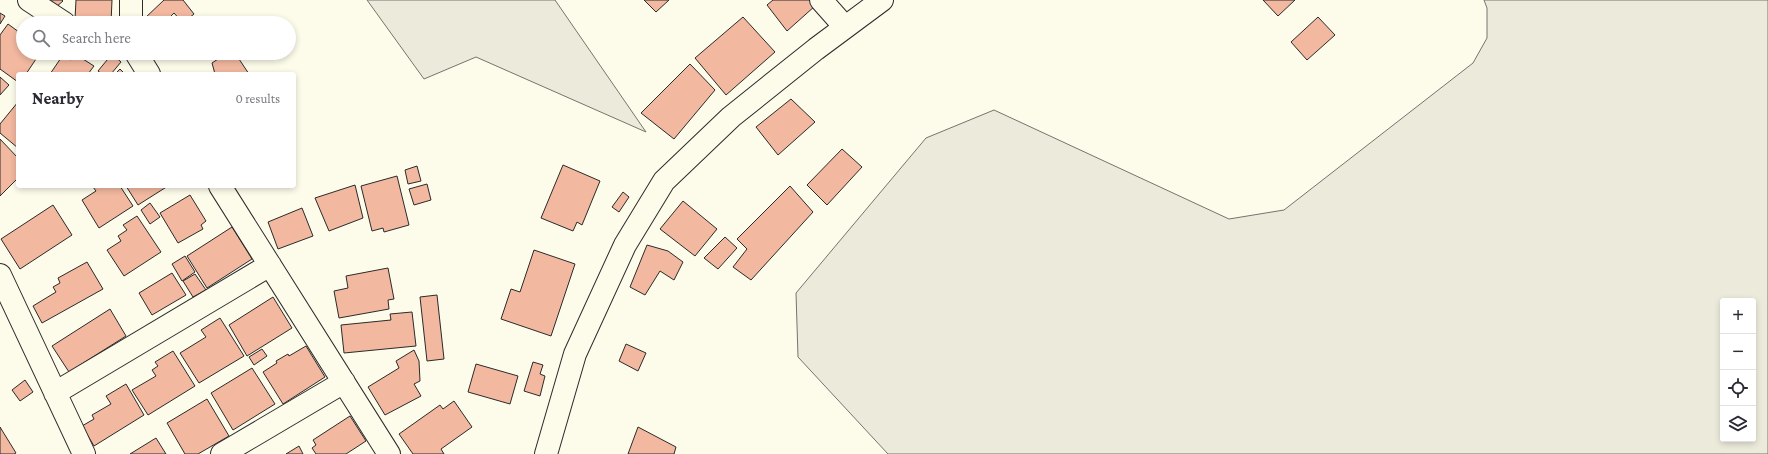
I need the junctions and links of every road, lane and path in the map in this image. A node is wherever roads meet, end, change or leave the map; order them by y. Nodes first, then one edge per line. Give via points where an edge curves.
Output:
1 (29, 0) edge
2 (131, 0) edge
3 (821, 0) edge
4 (882, 0) edge
5 (53, 16) edge
6 (131, 16) edge
7 (846, 27) junction
8 (140, 60) edge
9 (148, 72) edge
10 (221, 188) edge
11 (270, 265) junction
12 (0, 275) edge
13 (7, 311) edge
14 (344, 382) junction
15 (55, 393) junction
16 (84, 454) edge
17 (222, 454) edge
18 (389, 454) edge
19 (546, 454) edge

1 - 5 street
2 - 6 street
3 - 7 street
4 - 7 street
7 - 19 street via 731,117 664,181 625,245 575,354
8 - 9 street
10 - 11 street
11 - 14 street
11 - 15 street
12 - 13 street
13 - 15 street
14 - 17 street
14 - 18 street
15 - 16 street

